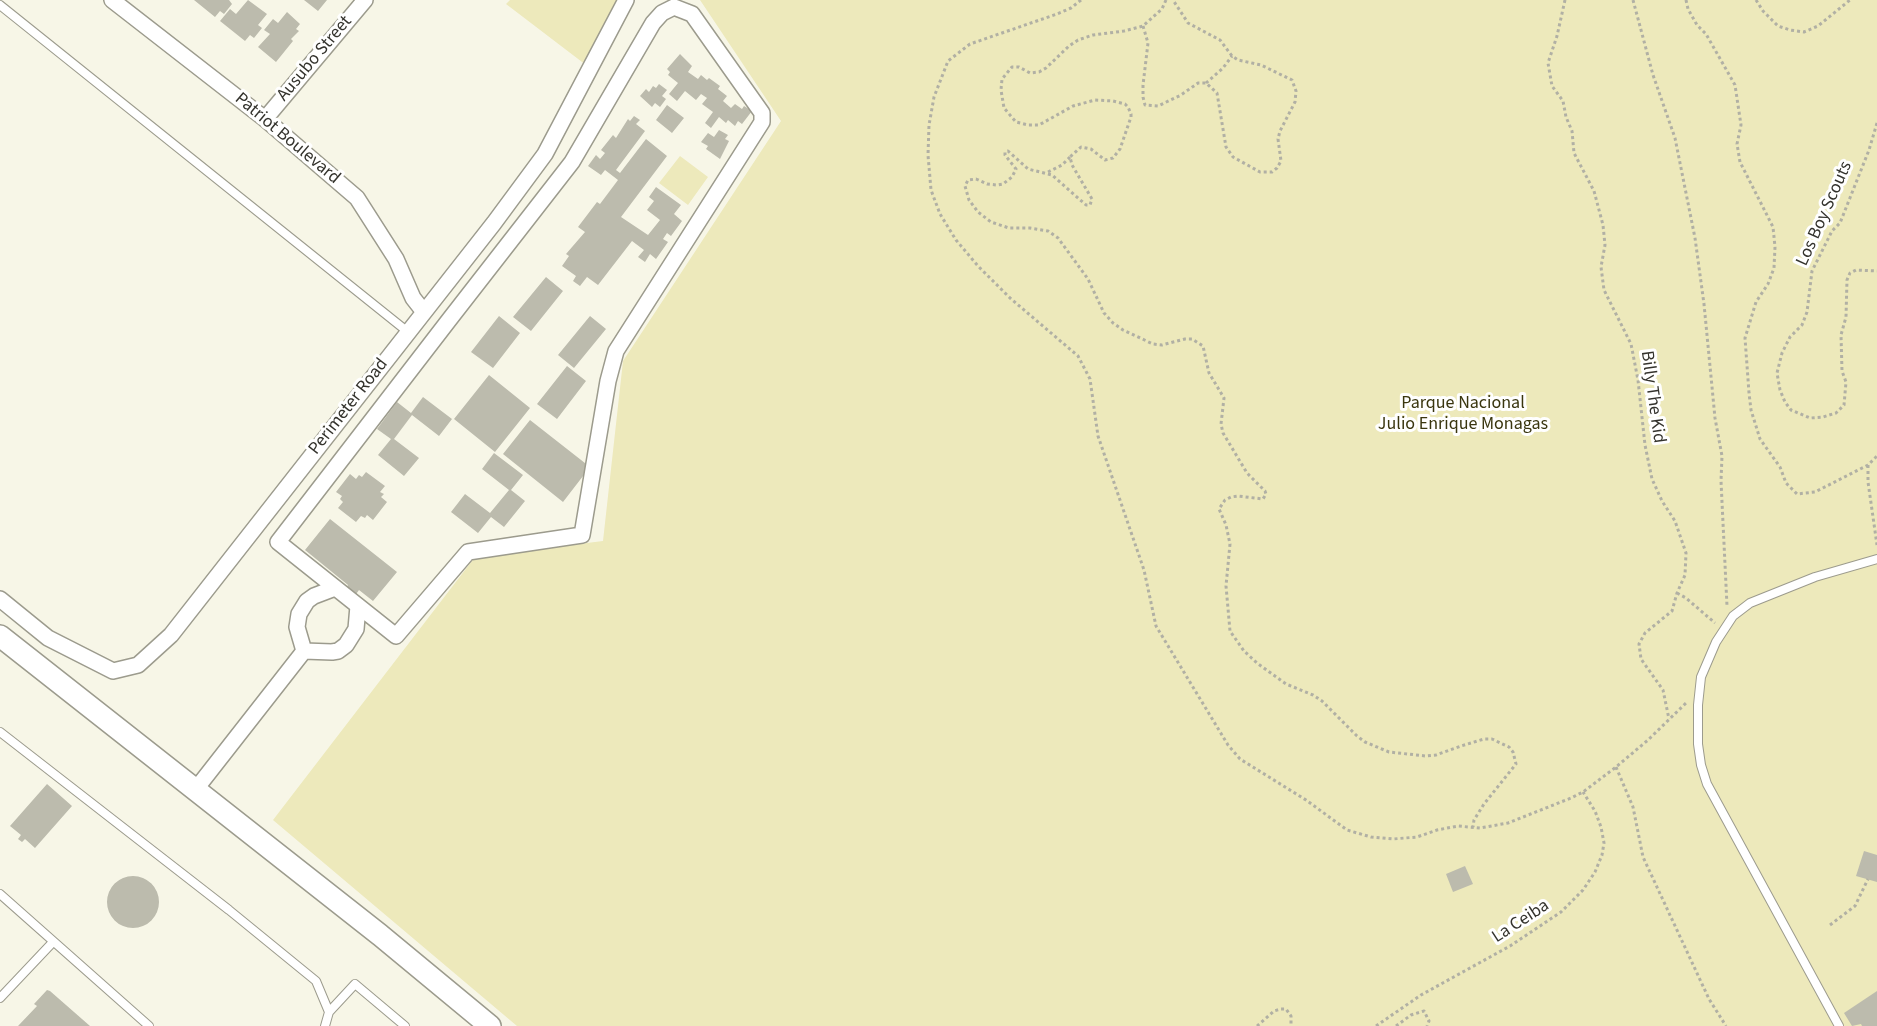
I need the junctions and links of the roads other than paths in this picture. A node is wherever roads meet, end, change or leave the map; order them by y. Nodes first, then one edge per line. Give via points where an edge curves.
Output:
1 (112, 0) edge
2 (365, 0) edge
3 (626, 0) edge
4 (0, 5) edge
5 (265, 119) junction
6 (424, 312) junction
7 (408, 332) junction
8 (1877, 559) edge
9 (335, 588) junction
10 (0, 598) edge
11 (358, 606) junction
12 (0, 636) edge
13 (304, 651) junction
14 (0, 732) edge
15 (196, 789) junction
16 (0, 894) edge
17 (53, 942) junction
18 (0, 998) edge
19 (330, 1012) junction
20 (149, 1026) edge
21 (325, 1026) edge
22 (405, 1026) edge
23 (490, 1026) edge
24 (1839, 1026) edge

1 - 5 street, Patriot Boulevard
2 - 5 street, Ausubo Street
3 - 6 street, Perimeter Road via 545,154
4 - 7 lane
5 - 6 street, Patriot Boulevard via 357,198
6 - 7 street, Perimeter Road
7 - 10 street, Perimeter Road via 171,635 138,665 112,671 48,638
8 - 24 lane via 1815,577 1750,603 1722,630 1701,677 1699,692 1698,744 1707,784
9 - 11 street
9 - 11 street via 278,542 572,162 657,17 674,8 692,14 762,112 762,122 616,351 582,535 468,552 396,636
9 - 13 street via 307,601 299,614 297,627
11 - 13 street via 356,629 342,649 326,653
12 - 15 street
13 - 15 street
14 - 19 lane via 316,981
15 - 23 street
16 - 17 lane
17 - 18 lane
17 - 20 lane
19 - 21 lane
19 - 22 lane via 355,984

